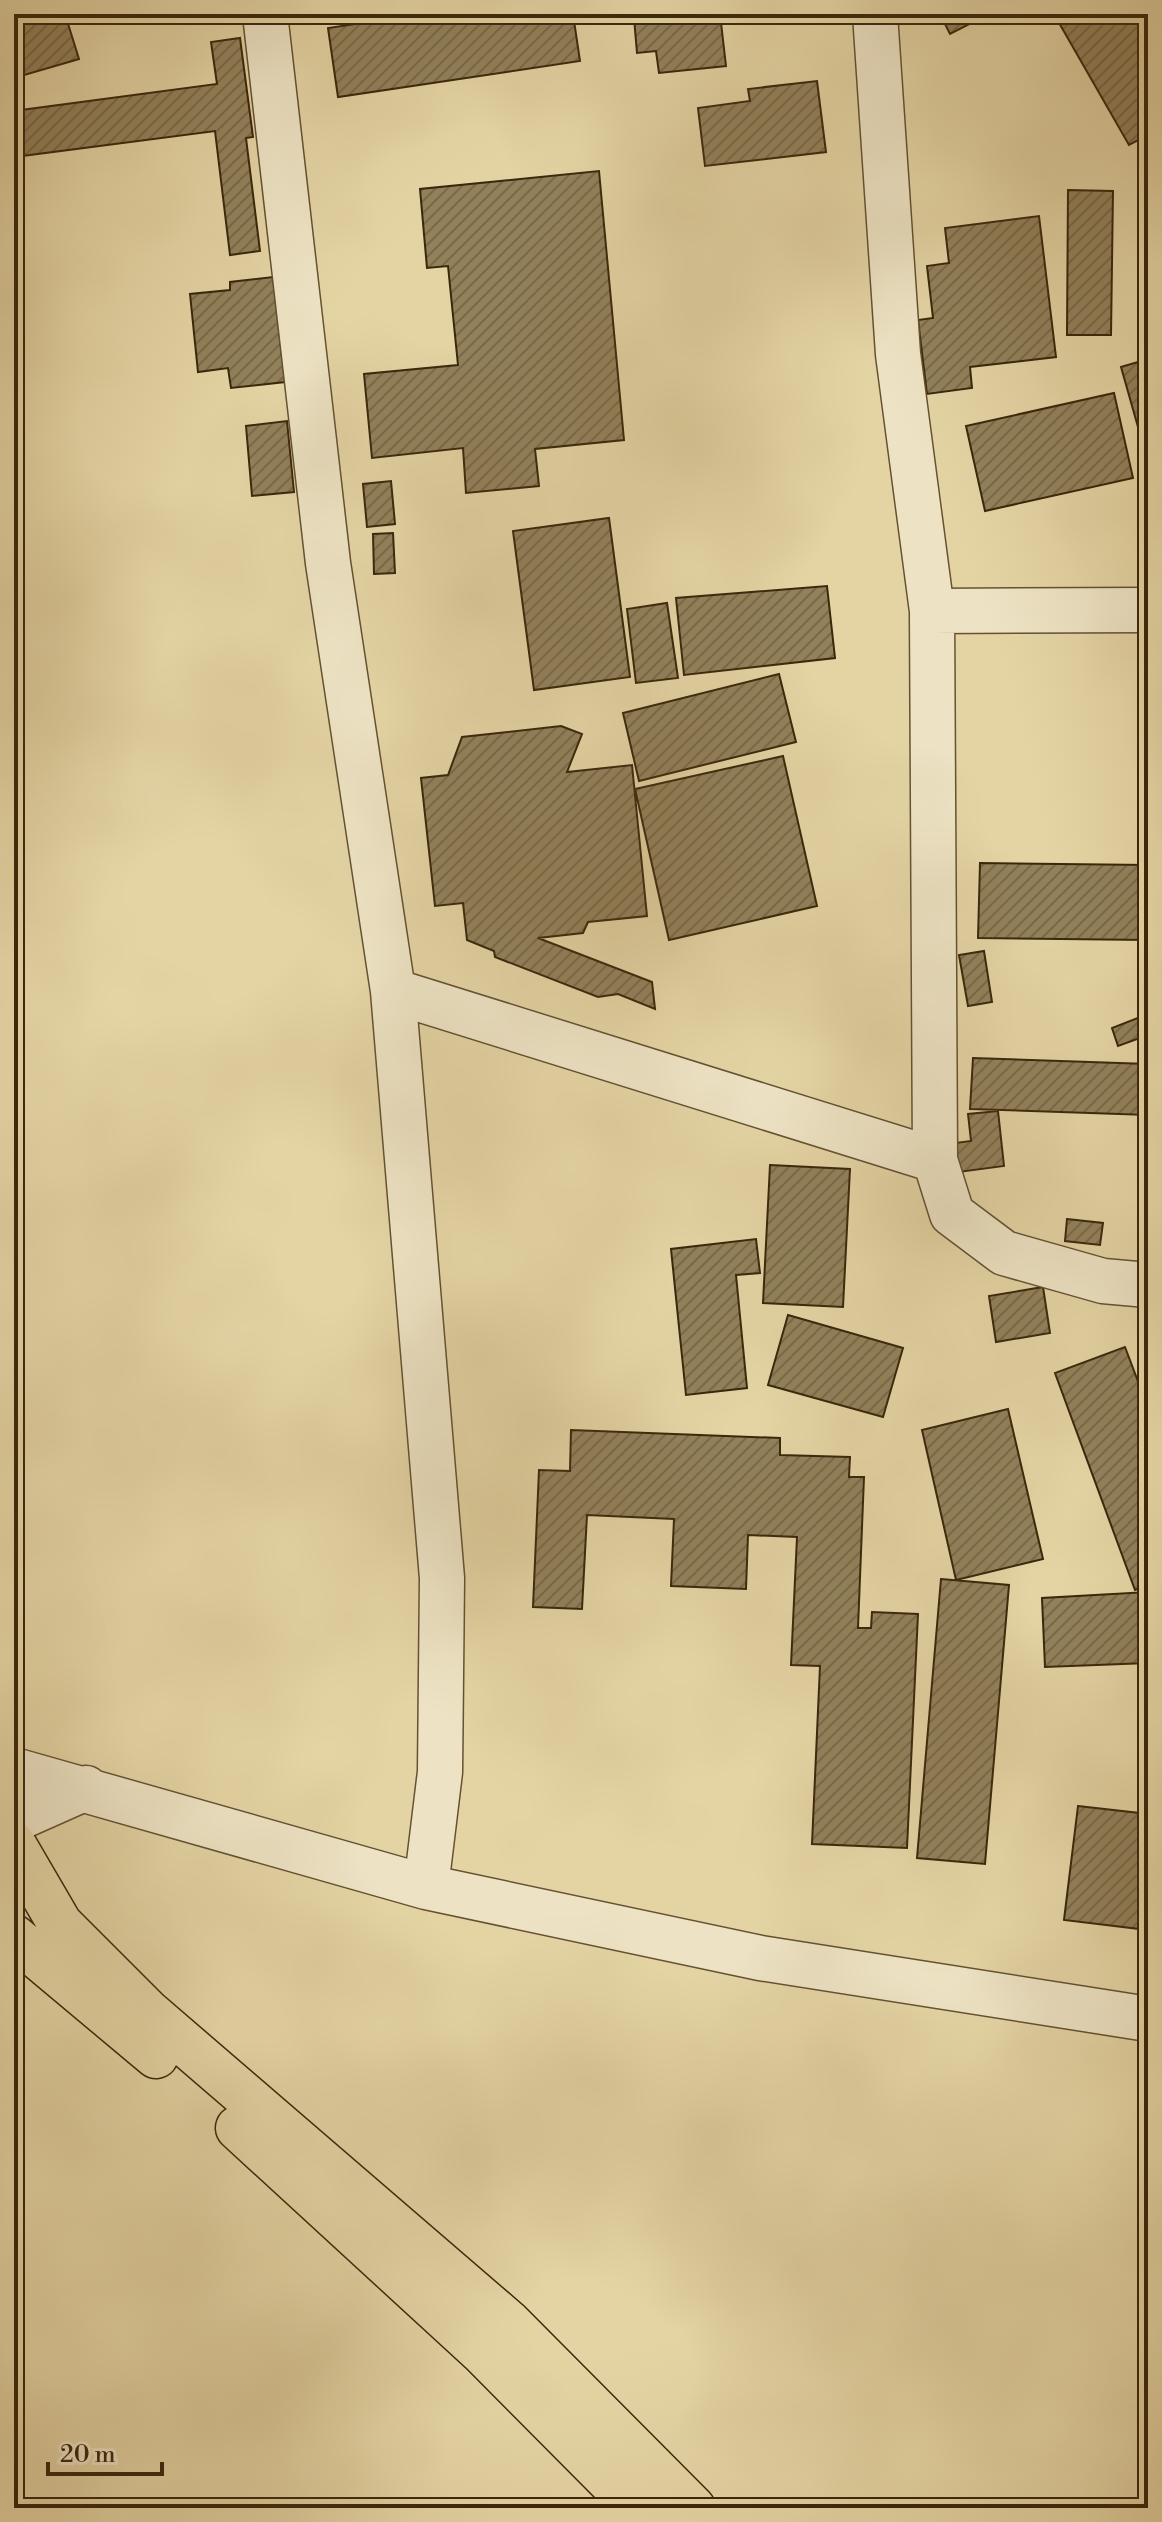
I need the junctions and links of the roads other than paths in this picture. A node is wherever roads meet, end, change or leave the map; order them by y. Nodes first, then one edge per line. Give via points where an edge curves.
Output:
1 (265, 14) edge
2 (875, 14) edge
3 (1148, 610) edge
4 (932, 611) junction
5 (393, 991) junction
6 (935, 1160) junction
7 (1148, 1285) edge
8 (14, 1770) edge
9 (86, 1788) junction
10 (14, 1820) edge
11 (14, 1845) edge
12 (426, 1887) junction
13 (14, 1937) edge
14 (1148, 2019) edge
15 (637, 2508) edge
16 (693, 2508) edge

1 - 5 street via 328,563
2 - 4 street via 898,354
3 - 4 street
4 - 6 street
5 - 6 street
5 - 12 street via 442,1578 440,1772
6 - 7 street via 952,1214 1004,1253 1103,1281
8 - 9 street
9 - 10 street
9 - 12 street
11 - 16 main road via 60,1924 148,2012 509,2323
12 - 14 street via 760,1958
13 - 15 main road via 261,2149 482,2352

